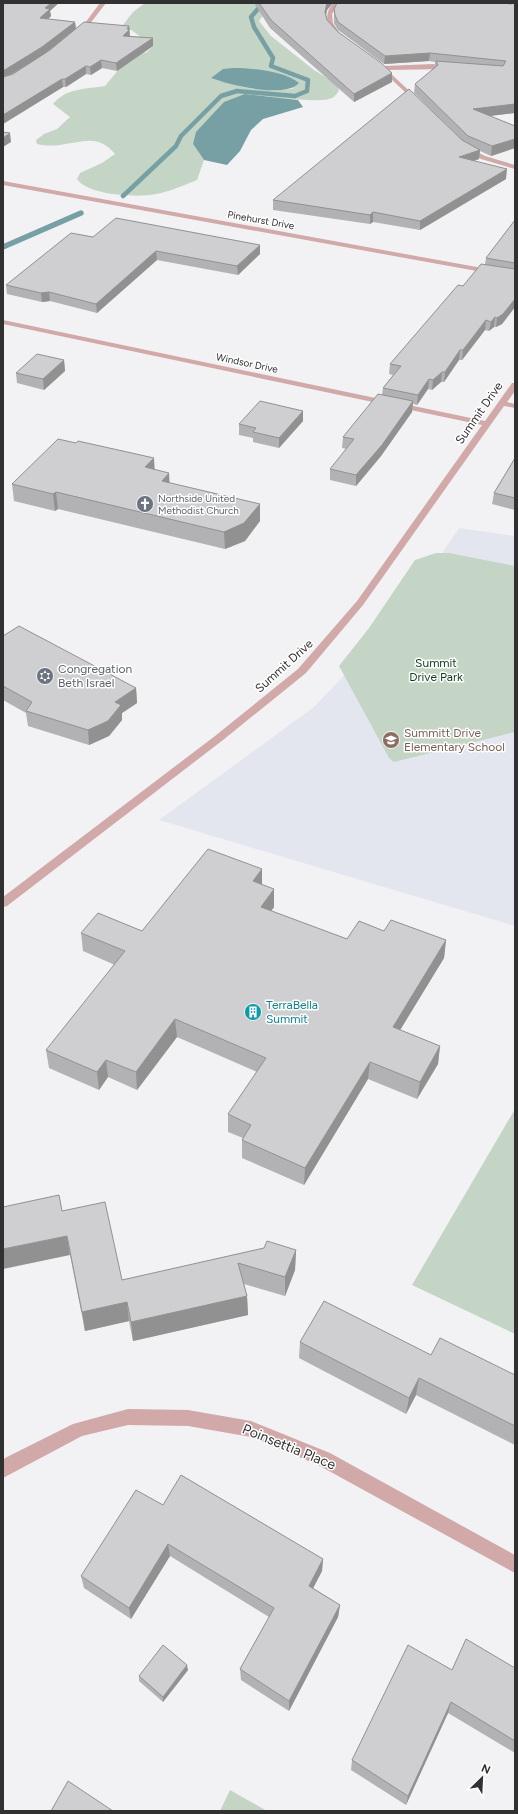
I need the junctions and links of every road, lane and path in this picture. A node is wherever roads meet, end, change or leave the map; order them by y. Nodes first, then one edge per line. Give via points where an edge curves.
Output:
1 (103, 3) edge
2 (337, 3) edge
3 (73, 36) edge
4 (345, 40) edge
5 (377, 64) edge
6 (456, 67) edge
7 (383, 68) junction
8 (423, 108) edge
9 (461, 144) edge
10 (515, 167) edge
11 (3, 183) edge
12 (515, 276) edge
13 (3, 322) edge
14 (515, 385) edge
15 (502, 403) junction
16 (515, 406) edge
17 (487, 424) junction
18 (3, 903) edge
19 (3, 1470) edge
20 (515, 1564) edge

1 - 3 street via 87,24
2 - 4 street via 329,13 330,26
5 - 7 street
6 - 7 street
7 - 8 street
9 - 10 street via 471,152
11 - 12 street, Pinehurst Drive
13 - 17 street, Windsor Drive
14 - 15 street, Summit Drive
15 - 16 street
15 - 17 street, Summit Drive
17 - 18 street, Summit Drive via 357,606 302,671 219,738
19 - 20 street, Poinsettia Place via 79,1429 128,1418 188,1418 251,1429 324,1459

